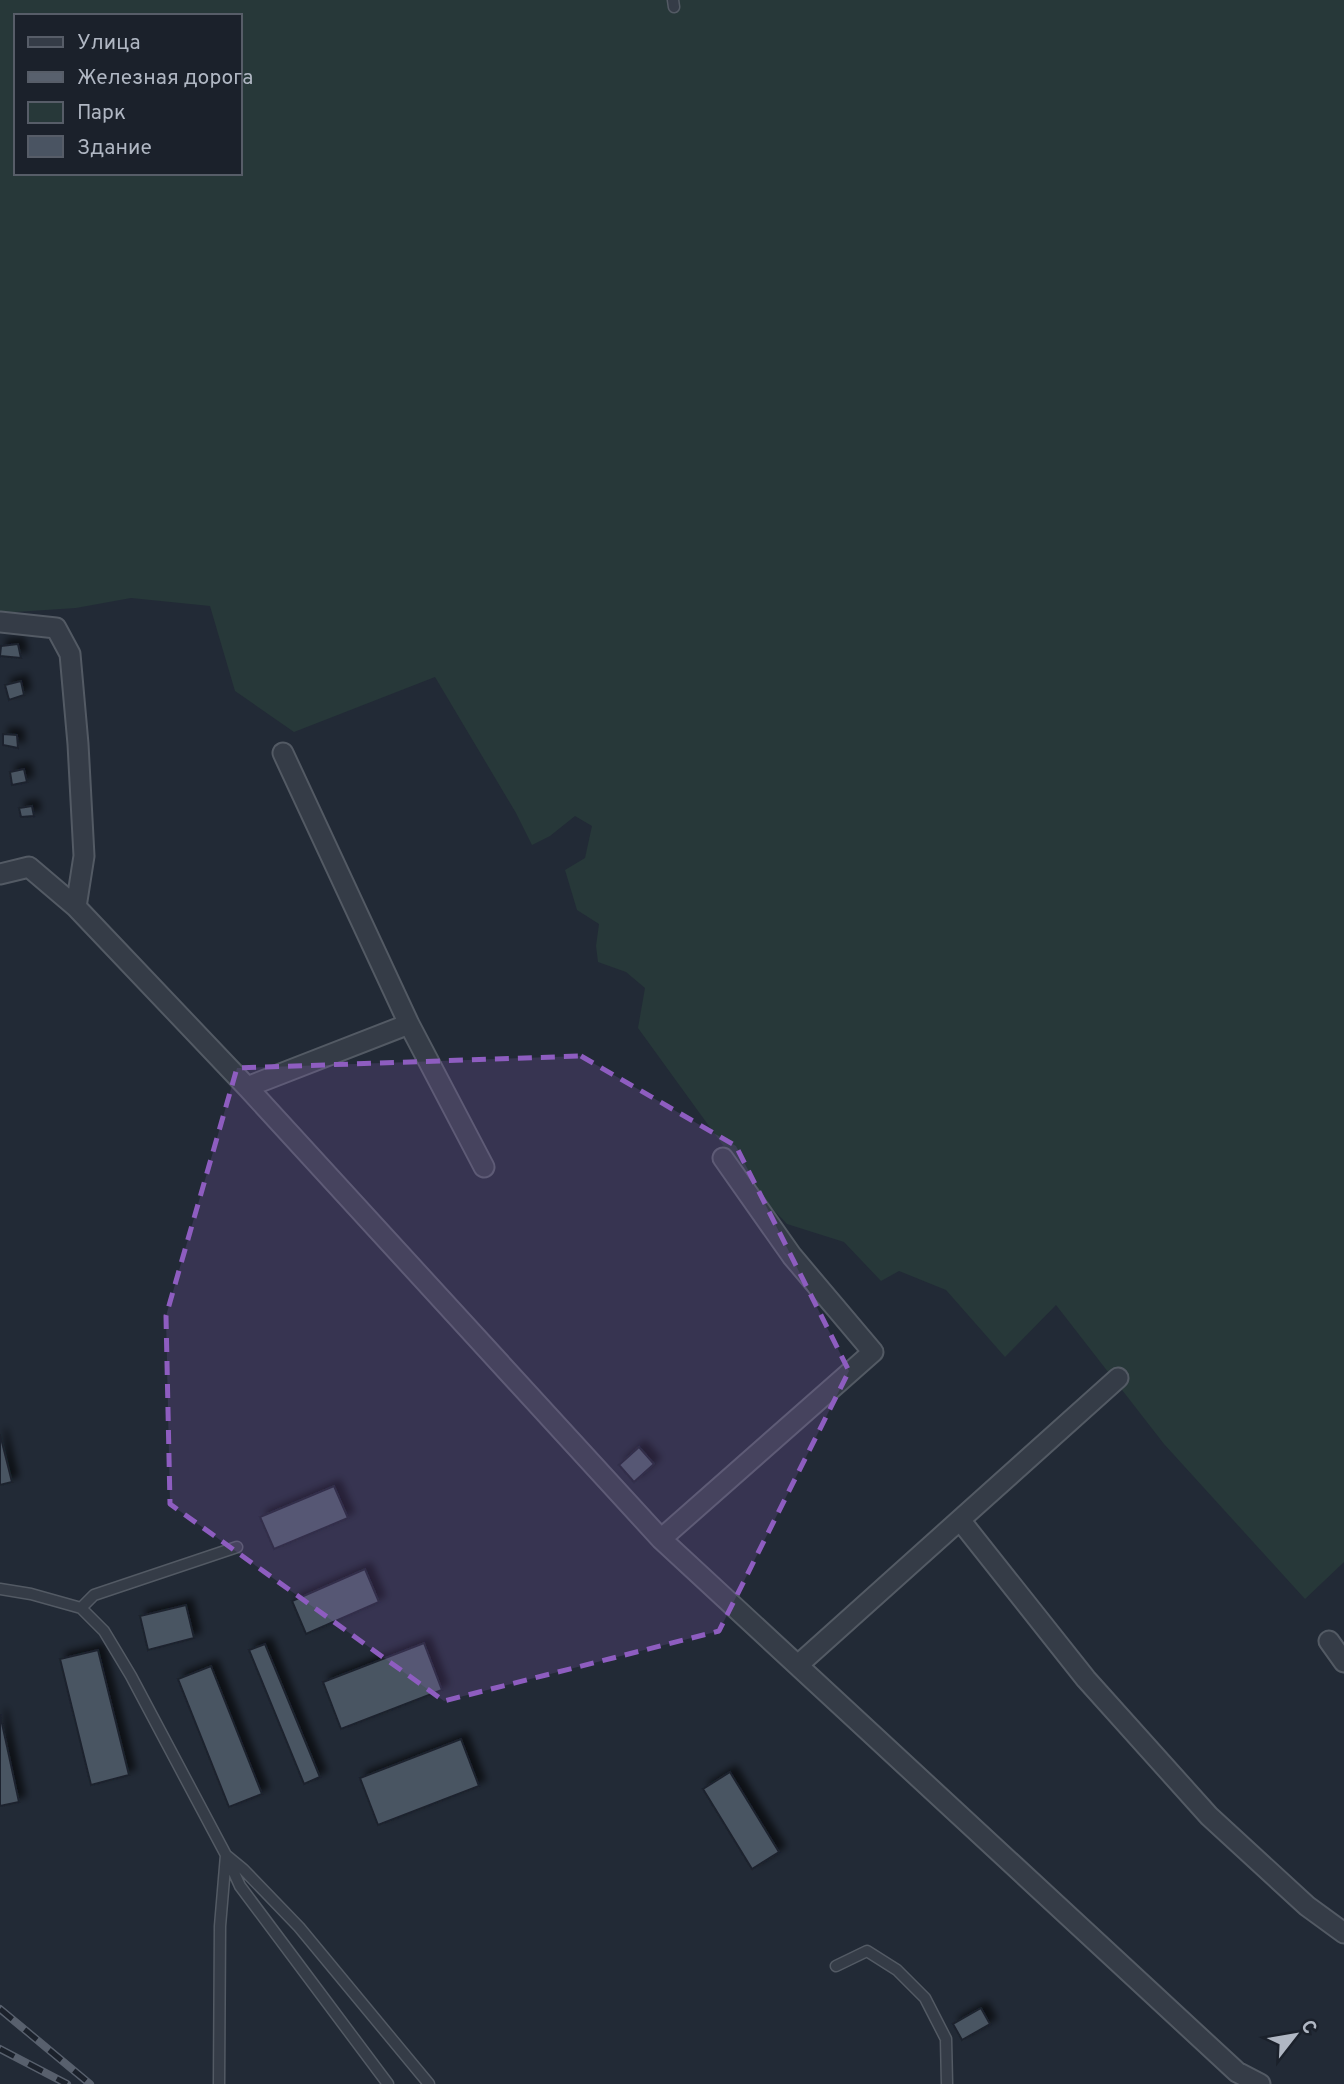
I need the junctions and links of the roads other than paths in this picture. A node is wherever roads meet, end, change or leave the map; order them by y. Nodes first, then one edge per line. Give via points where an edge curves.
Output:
1 (0, 622) edge
2 (283, 753) dead end
3 (0, 874) edge
4 (76, 906) junction
5 (409, 1024) junction
6 (247, 1087) junction
7 (723, 1158) dead end
8 (484, 1167) dead end
9 (1118, 1378) dead end
10 (960, 1520) junction
11 (661, 1539) junction
12 (237, 1547) dead end
13 (0, 1589) edge
14 (81, 1608) junction
15 (1329, 1641) dead end
16 (1344, 1662) edge
17 (798, 1665) junction
18 (226, 1856) junction
19 (1344, 1933) edge
20 (836, 1966) dead end
21 (219, 2084) edge
22 (388, 2084) edge
23 (429, 2084) edge
24 (947, 2084) edge
25 (1261, 2084) edge

1 - 4 street via 56,628 70,654 84,856
2 - 5 street
3 - 4 street via 29,867
4 - 6 street
5 - 6 street
5 - 8 street
6 - 11 street
7 - 11 street via 792,1256 873,1352
9 - 10 street
10 - 17 street
10 - 19 street via 1086,1679 1209,1816 1307,1906
11 - 17 street
12 - 14 lane via 94,1595
13 - 14 lane
14 - 18 lane via 104,1631 131,1675
15 - 16 street
17 - 25 street via 1237,2071
18 - 21 lane via 220,1926
18 - 22 lane via 240,1886
18 - 23 lane via 299,1927
20 - 24 lane via 867,1951 897,1970 925,1998 946,2039

